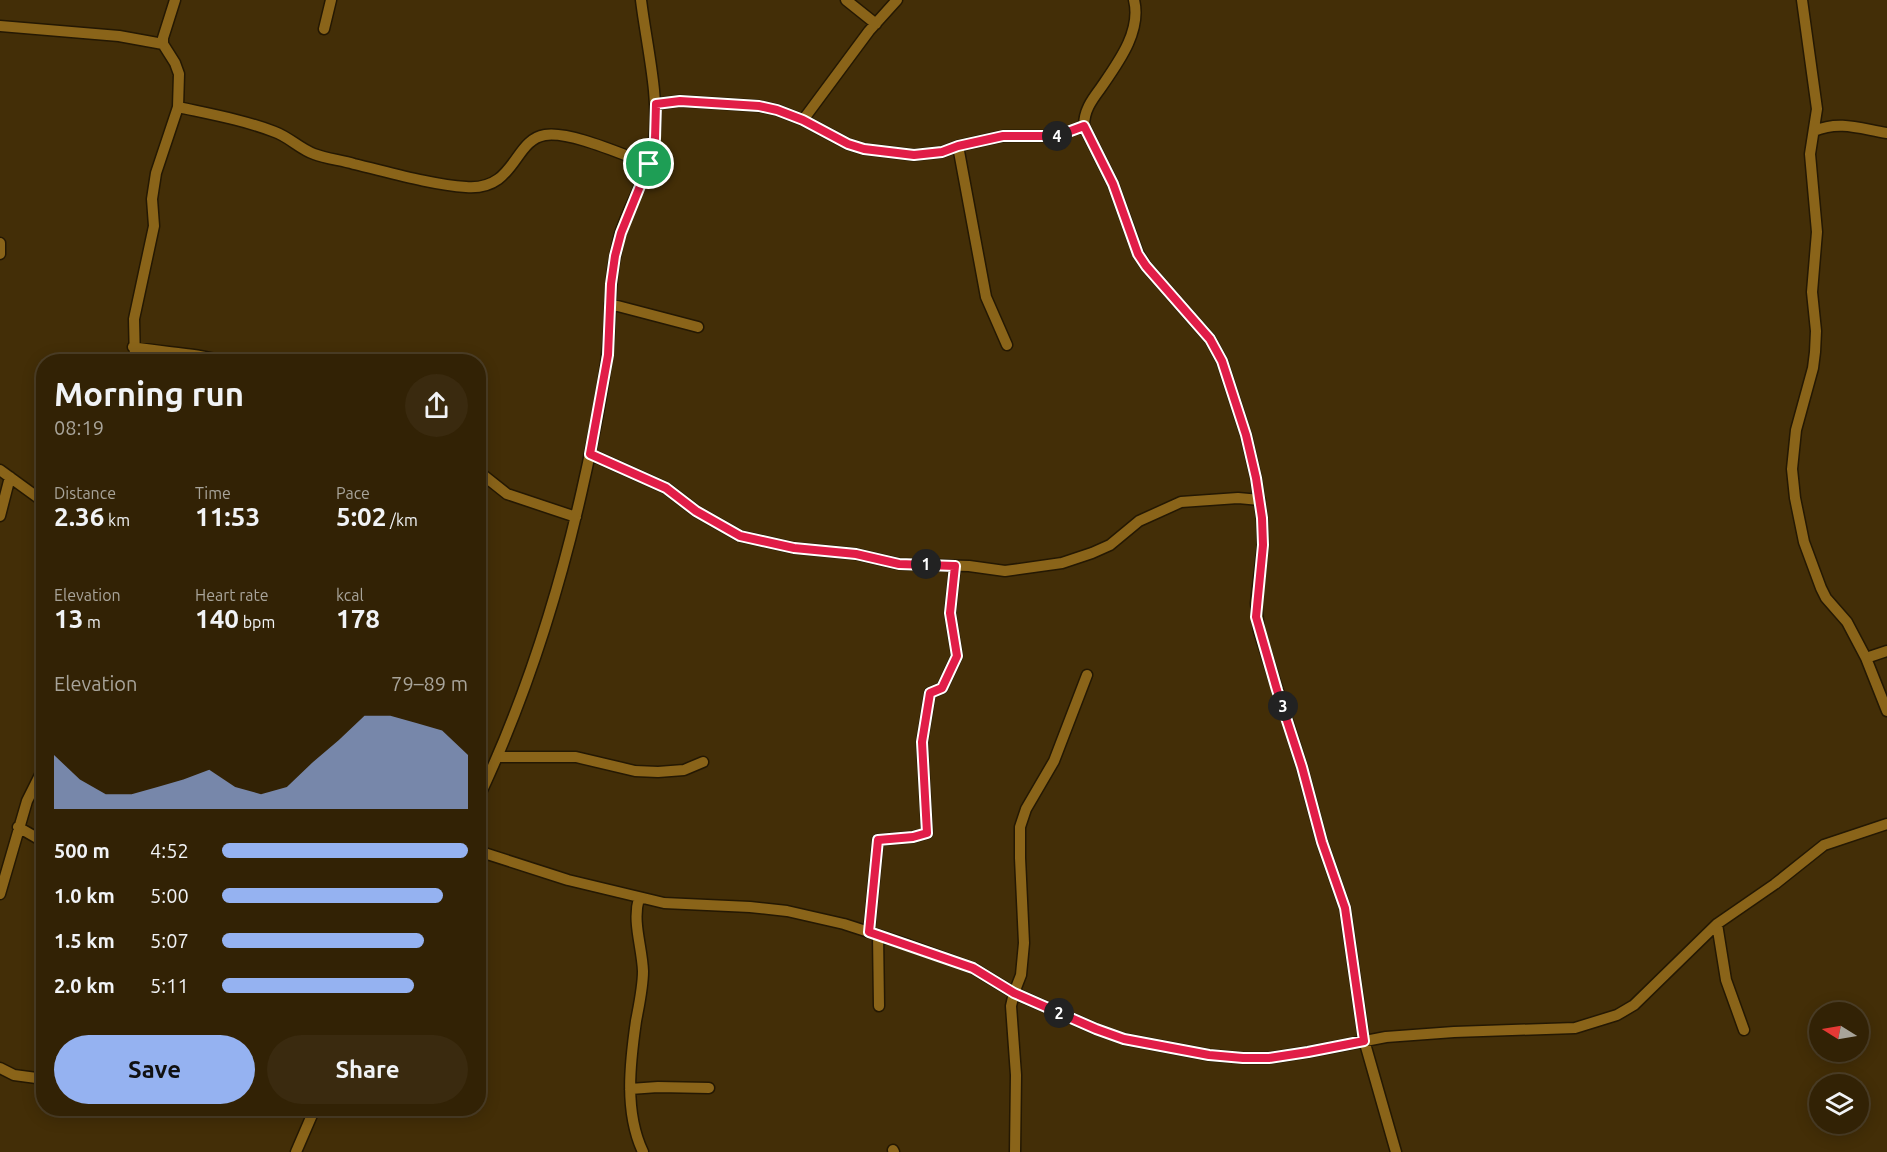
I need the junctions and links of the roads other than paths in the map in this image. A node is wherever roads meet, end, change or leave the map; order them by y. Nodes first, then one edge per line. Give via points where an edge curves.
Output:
1 (175, 0) edge
2 (331, 0) edge
3 (641, 0) edge
4 (846, 0) edge
5 (897, 0) edge
6 (1134, 0) edge
7 (1802, 0) edge
8 (876, 24) junction
9 (0, 26) edge
10 (324, 29) dead end
11 (163, 45) junction
12 (656, 104) junction
13 (178, 107) junction
14 (803, 120) junction
15 (1084, 126) junction
16 (1814, 131) junction
17 (1887, 133) edge
18 (958, 146) junction
19 (649, 164) junction
20 (0, 243) edge
21 (0, 254) edge
22 (610, 304) junction
23 (698, 327) dead end
24 (1007, 345) dead end
25 (133, 347) junction
26 (134, 354) edge
27 (180, 354) edge
28 (590, 454) junction
29 (0, 470) edge
30 (10, 477) junction
31 (486, 477) edge
32 (36, 496) edge
33 (1260, 500) junction
34 (0, 516) edge
35 (576, 517) junction
36 (955, 566) junction
37 (1887, 651) edge
38 (1866, 658) junction
39 (1087, 675) dead end
40 (1887, 711) edge
41 (498, 757) junction
42 (703, 762) dead end
43 (486, 782) edge
44 (36, 783) edge
45 (1887, 824) edge
46 (18, 827) junction
47 (36, 837) edge
48 (486, 854) edge
49 (0, 894) edge
50 (639, 898) junction
51 (1717, 924) junction
52 (874, 934) junction
53 (1014, 993) junction
54 (879, 1006) dead end
55 (1744, 1030) dead end
56 (1364, 1041) junction
57 (0, 1068) edge
58 (36, 1078) edge
59 (710, 1088) dead end
60 (630, 1089) junction
61 (312, 1116) edge
62 (296, 1152) edge
63 (643, 1152) edge
64 (1015, 1152) edge
65 (1396, 1152) edge

1 - 11 street
2 - 10 street
3 - 12 street
4 - 8 street
5 - 8 street
6 - 15 street via 1136,20 1131,37 1087,108
7 - 16 street via 1817,109
8 - 14 street
9 - 11 street via 119,36
11 - 13 street via 179,74
12 - 14 street via 680,101 759,106
12 - 19 street via 655,139
13 - 19 street via 275,132 316,155 462,187 497,181 538,136 564,135
13 - 25 street via 156,173 152,199 154,226 134,319
14 - 18 street via 864,149 928,155
15 - 18 street via 1057,136 1003,136
15 - 33 street via 1113,184 1138,254 1210,339 1222,361 1246,435
16 - 17 street via 1837,125
16 - 38 street via 1810,154 1817,232 1812,292 1815,352 1796,430 1792,470 1798,519 1810,563 1826,598 1847,622
18 - 24 street via 986,297
19 - 22 street via 621,233 613,265
20 - 21 street
22 - 23 street
22 - 28 street via 608,355
25 - 26 street
25 - 27 street
28 - 35 street
28 - 36 street via 666,488 740,536 899,564
29 - 30 street
30 - 32 street
30 - 34 street
31 - 35 street via 507,494
33 - 36 street via 1181,502 1139,521 1110,545 1062,563 1005,571
33 - 56 street via 1263,545 1256,617 1345,908
35 - 41 street via 524,694
36 - 52 street via 950,613 957,656 942,688 930,693 922,742 927,833 878,840
37 - 38 street
38 - 40 street
39 - 53 street via 1054,761 1020,827 1024,943 1021,975
41 - 42 street via 576,757 635,771 658,772 684,770
41 - 43 street
44 - 46 street
45 - 51 street via 1824,845
46 - 47 street
46 - 49 street
48 - 50 street
50 - 52 street via 787,911
50 - 60 street via 636,919 643,972
51 - 55 street via 1726,980
51 - 56 street via 1634,1005 1595,1023 1575,1029 1454,1032
52 - 53 street via 973,968
52 - 54 street
53 - 56 street via 1124,1039 1209,1055 1269,1058
53 - 64 street via 1011,1006 1016,1074
56 - 65 street
57 - 58 street via 14,1075
59 - 60 street
60 - 63 street via 635,1131
61 - 62 street

